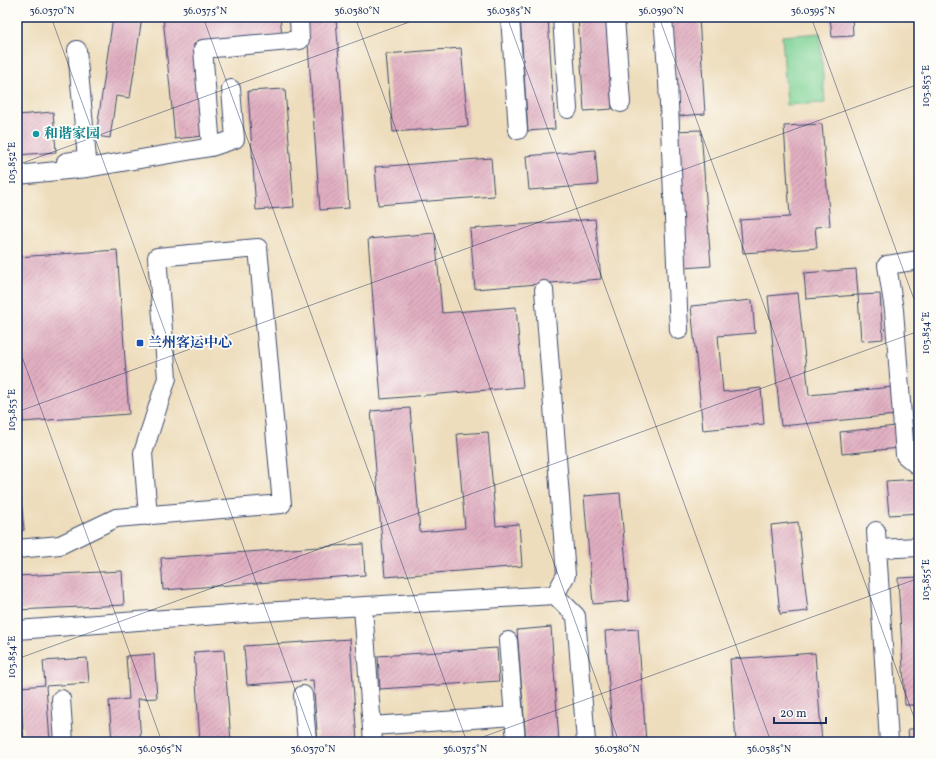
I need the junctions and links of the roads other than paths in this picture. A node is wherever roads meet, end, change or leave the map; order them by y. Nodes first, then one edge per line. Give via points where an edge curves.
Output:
1 (298, 17) edge
2 (510, 17) edge
3 (562, 17) edge
4 (615, 17) edge
5 (663, 17) edge
6 (77, 50) dead end
7 (231, 89) dead end
8 (621, 103) dead end
9 (568, 109) dead end
10 (518, 130) dead end
11 (211, 147) junction
12 (17, 166) edge
13 (17, 175) edge
14 (919, 260) edge
15 (544, 290) dead end
16 (679, 330) dead end
17 (919, 464) edge
18 (148, 516) junction
19 (876, 530) dead end
20 (919, 547) edge
21 (17, 549) edge
22 (877, 549) junction
23 (555, 595) junction
24 (363, 607) junction
25 (17, 630) edge
26 (508, 641) dead end
27 (303, 695) dead end
28 (61, 699) dead end
29 (514, 716) junction
30 (372, 734) edge
31 (64, 742) edge
32 (307, 742) edge
33 (516, 742) edge
34 (586, 742) edge
35 (889, 742) edge

1 - 11 street via 300,40 203,49
2 - 10 street
3 - 9 street
4 - 8 street
5 - 16 street
6 - 12 street via 87,159
7 - 11 street via 235,139
11 - 13 street via 87,168
14 - 17 street via 887,265 894,310 905,455
15 - 23 street via 566,575
18 - 18 street via 282,504 258,248 157,257 167,378 142,453
18 - 21 street via 116,518 60,545
19 - 22 street
20 - 22 street
22 - 35 street
23 - 24 street
23 - 34 street via 576,616
24 - 25 street
24 - 30 street
26 - 29 street
27 - 32 street
28 - 31 street
29 - 30 street
29 - 33 street

